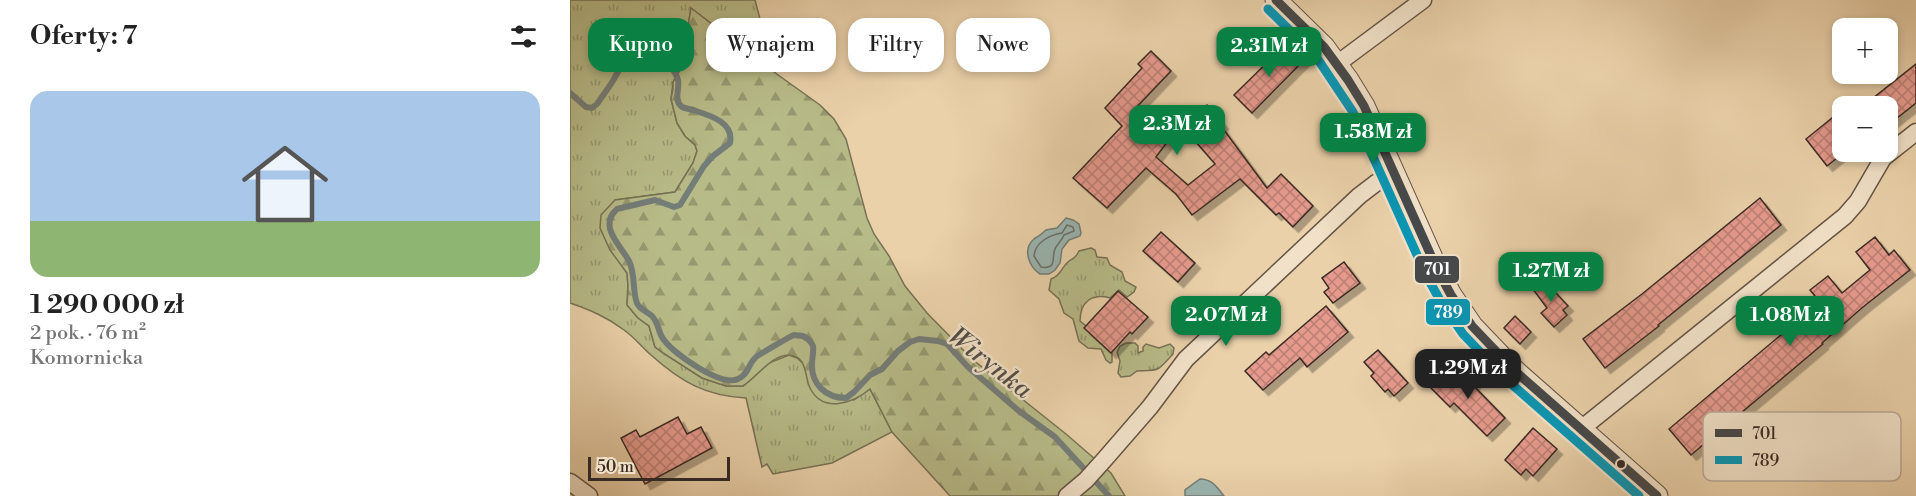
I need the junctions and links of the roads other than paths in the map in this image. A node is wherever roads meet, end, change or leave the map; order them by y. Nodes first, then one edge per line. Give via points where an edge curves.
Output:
1 (1276, 0) edge
2 (1424, 0) edge
3 (1337, 64) junction
4 (1916, 132) edge
5 (1394, 173) junction
6 (1581, 429) junction
7 (570, 482) edge
8 (589, 496) edge
9 (1067, 496) edge
10 (1657, 496) edge

1 - 3 street
2 - 3 street
3 - 5 street via 1364,106
4 - 6 street via 1883,158 1845,216
5 - 6 street via 1444,283 1464,315 1504,360
5 - 9 street via 1359,196 1186,359 1150,407
6 - 10 street
7 - 8 street

